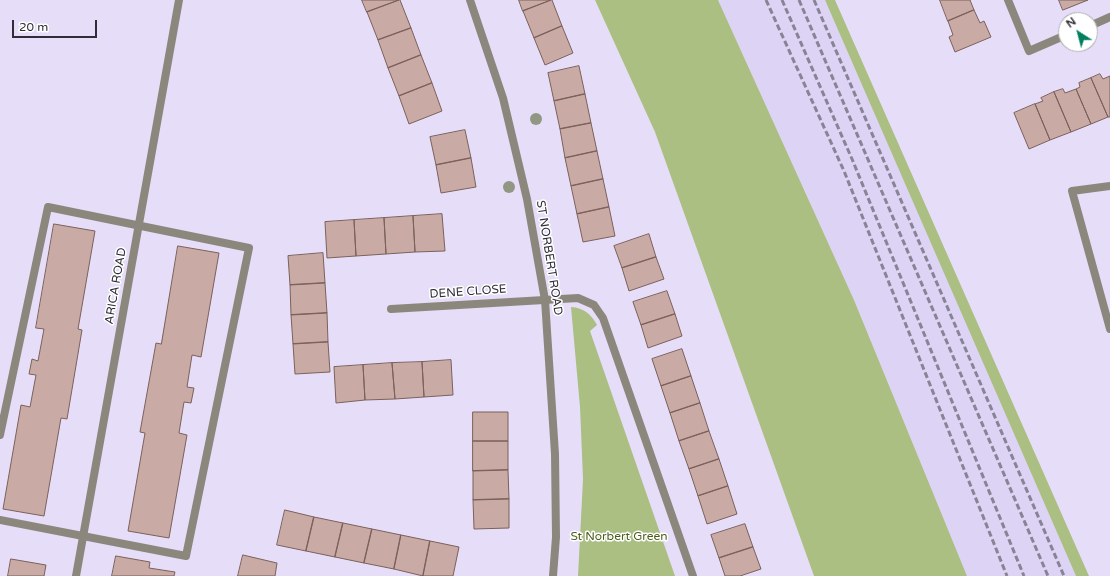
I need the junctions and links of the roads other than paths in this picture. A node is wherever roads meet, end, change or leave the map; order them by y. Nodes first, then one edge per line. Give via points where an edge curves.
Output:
1 (179, 0) edge
2 (470, 0) edge
3 (1008, 0) edge
4 (1110, 17) edge
5 (1098, 22) edge
6 (1058, 38) edge
7 (1110, 186) edge
8 (139, 226) junction
9 (545, 300) junction
10 (392, 309) dead end
11 (1110, 329) edge
12 (0, 435) edge
13 (0, 520) edge
14 (84, 535) junction
15 (76, 576) edge
16 (553, 576) edge
17 (693, 576) edge

1 - 8 street, ARICA ROAD
2 - 9 street, ST NORBERT ROAD via 504,98 527,199
3 - 6 street via 1029,51
4 - 5 street
7 - 11 street via 1072,191
8 - 12 street via 48,207
8 - 14 street, ARICA ROAD
8 - 14 street via 249,248 186,556
9 - 10 street, DENE CLOSE
9 - 16 street, ST NORBERT ROAD via 555,454 556,538
9 - 17 street via 578,298 594,305 603,318
13 - 14 street
14 - 15 street, ARICA ROAD

